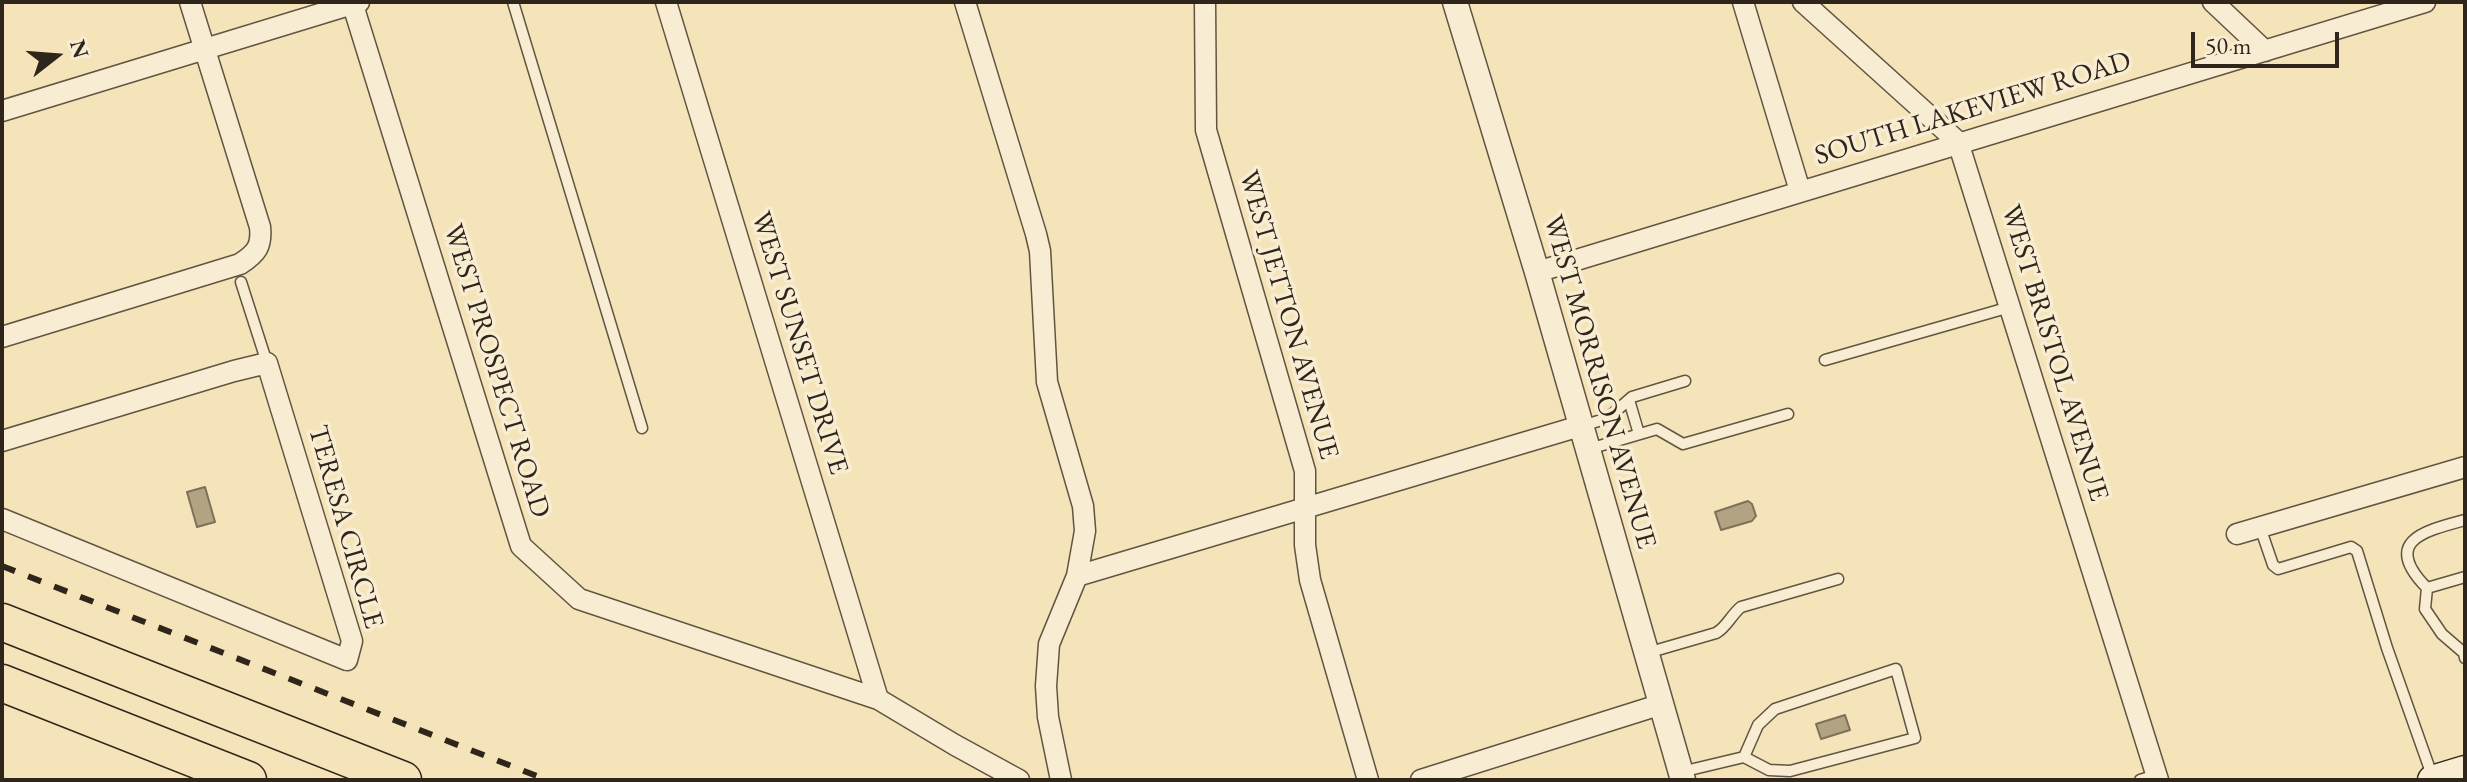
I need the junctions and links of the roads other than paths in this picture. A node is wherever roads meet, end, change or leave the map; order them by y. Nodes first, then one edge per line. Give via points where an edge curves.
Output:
1 (190, 2) edge
2 (513, 2) edge
3 (666, 2) edge
4 (965, 2) edge
5 (1205, 2) edge
6 (1455, 2) edge
7 (1743, 2) edge
8 (1803, 2) edge
9 (2213, 2) edge
10 (2425, 2) edge
11 (355, 3) edge
12 (205, 50) junction
13 (2265, 51) junction
14 (2, 111) edge
15 (1958, 142) junction
16 (1800, 191) junction
17 (1537, 272) junction
18 (241, 282) dead end
19 (2010, 307) junction
20 (2, 337) edge
21 (1825, 360) dead end
22 (267, 363) junction
23 (1685, 381) dead end
24 (1629, 400) junction
25 (1788, 414) dead end
26 (1580, 426) junction
27 (642, 428) dead end
28 (1639, 434) junction
29 (2, 441) edge
30 (1587, 450) junction
31 (2465, 467) edge
32 (1305, 509) junction
33 (2, 519) edge
34 (2465, 520) edge
35 (2260, 527) junction
36 (2237, 534) dead end
37 (1077, 576) junction
38 (2465, 577) edge
39 (1838, 579) dead end
40 (2427, 588) junction
41 (2, 622) edge
42 (1647, 653) junction
43 (2465, 658) edge
44 (10, 686) edge
45 (878, 699) junction
46 (1662, 704) junction
47 (1744, 757) junction
48 (1682, 776) edge
49 (2447, 777) edge
50 (2151, 778) edge
51 (248, 780) edge
52 (403, 780) edge
53 (1019, 780) edge
54 (1061, 780) edge
55 (1368, 780) edge
56 (1421, 780) edge

1 - 12 street
2 - 27 lane
3 - 45 street, WEST SUNSET DRIVE
4 - 37 street via 1040,251 1047,382 1083,506 1085,531
5 - 32 street, WEST JETTON AVENUE via 1206,130 1305,471
6 - 17 street, WEST MORRISON AVENUE
7 - 16 street
8 - 15 street
9 - 13 street
10 - 13 street, SOUTH LAKEVIEW ROAD
11 - 12 street
11 - 45 street, WEST PROSPECT ROAD via 521,546 579,599
12 - 14 street
12 - 20 street via 260,227 262,243 254,255 240,264
13 - 15 street, SOUTH LAKEVIEW ROAD
15 - 16 street, SOUTH LAKEVIEW ROAD
15 - 19 street, WEST BRISTOL AVENUE
16 - 17 street, SOUTH LAKEVIEW ROAD
17 - 26 street, WEST MORRISON AVENUE
18 - 22 lane
19 - 21 lane
19 - 50 street, WEST BRISTOL AVENUE
22 - 29 street
22 - 33 street, TERESA CIRCLE via 352,641 347,660
23 - 24 lane
24 - 26 lane via 1608,418
24 - 28 lane
25 - 28 lane via 1683,444 1657,429
26 - 30 street, WEST MORRISON AVENUE
26 - 32 street
28 - 30 lane
30 - 42 street, WEST MORRISON AVENUE
31 - 35 street
32 - 37 street
32 - 55 street, WEST JETTON AVENUE via 1310,580
34 - 40 lane via 2416,535 2408,558 2412,572
35 - 36 street
35 - 49 lane via 2278,569 2351,547 2357,551 2387,648
37 - 54 street via 1049,644 1048,717
38 - 40 lane
39 - 42 lane via 1741,607 1716,633
40 - 43 lane via 2425,609
41 - 52 highway
42 - 46 street, WEST MORRISON AVENUE
44 - 51 highway
45 - 53 street, WEST PROSPECT ROAD
46 - 48 street, WEST MORRISON AVENUE
46 - 56 street
47 - 47 lane via 1769,770 1790,771 1915,738 1896,669 1775,709 1758,725
47 - 48 lane

